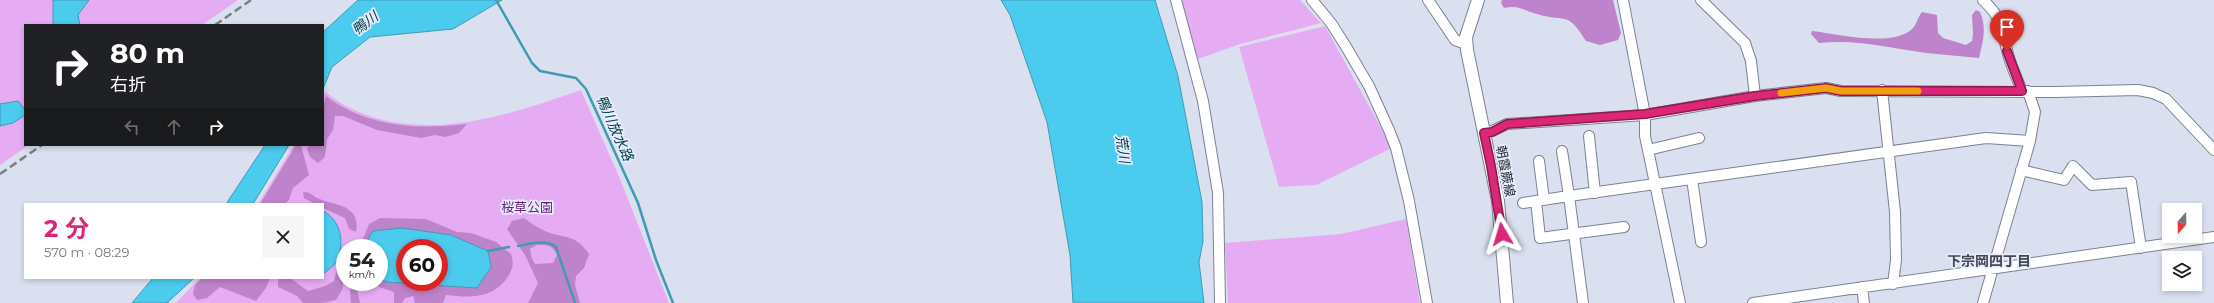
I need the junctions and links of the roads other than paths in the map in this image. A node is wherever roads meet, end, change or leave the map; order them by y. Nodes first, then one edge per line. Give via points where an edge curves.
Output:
1 (1176, 0) edge
2 (1312, 0) edge
3 (1428, 0) edge
4 (1478, 0) edge
5 (1623, 0) edge
6 (1701, 0) edge
7 (1983, 0) edge
8 (1466, 44) junction
9 (1882, 90) junction
10 (2025, 91) junction
11 (1755, 96) junction
12 (1645, 114) junction
13 (1484, 133) junction
14 (1589, 136) dead end
15 (1699, 138) dead end
16 (2030, 142) junction
17 (1562, 150) dead end
18 (1648, 150) junction
19 (2214, 150) edge
20 (1889, 151) junction
21 (1539, 161) dead end
22 (2021, 170) junction
23 (1692, 179) junction
24 (1654, 185) junction
25 (1595, 193) junction
26 (1569, 196) junction
27 (1540, 200) junction
28 (1523, 203) dead end
29 (1624, 227) dead end
30 (1573, 234) junction
31 (2214, 237) edge
32 (1700, 242) dead end
33 (2141, 248) junction
34 (1993, 270) junction
35 (1893, 284) junction
36 (1862, 287) junction
37 (1220, 303) edge
38 (1427, 303) edge
39 (1508, 303) edge
40 (1583, 303) edge
41 (1680, 303) edge
42 (1753, 303) edge
43 (1864, 303) edge
44 (1983, 303) edge

1 - 37 street via 1203,101 1218,193
2 - 38 street via 1345,45 1368,86 1396,148 1409,201
3 - 8 street via 1455,40
4 - 8 main road, 朝霞蕨線 via 1470,21
5 - 12 street
6 - 11 street via 1745,43 1751,61
7 - 10 street via 1996,12 2002,23 2007,51
8 - 13 main road, 朝霞蕨線
9 - 10 street
9 - 11 street via 1841,91 1826,88
9 - 20 street
10 - 16 street via 2035,112
10 - 19 street via 2138,90 2153,93 2166,99
11 - 12 street
12 - 13 street via 1507,124
12 - 18 street
13 - 39 main road, 朝霞蕨線 via 1498,207
14 - 25 street
15 - 18 street
16 - 20 street via 1986,138
16 - 22 street
17 - 26 street
18 - 24 street
20 - 23 street
20 - 35 street via 1895,212 1896,260
21 - 27 street
22 - 33 street via 2064,180 2073,166 2092,185 2131,182
22 - 34 street
23 - 24 street
23 - 32 street
24 - 25 street
24 - 41 street
25 - 26 street
26 - 27 street
26 - 30 street
27 - 28 street
27 - 30 street via 1540,238
29 - 30 street
30 - 40 street
31 - 33 street
33 - 34 street
34 - 35 street
34 - 44 street
35 - 36 street
36 - 42 street
36 - 43 street

